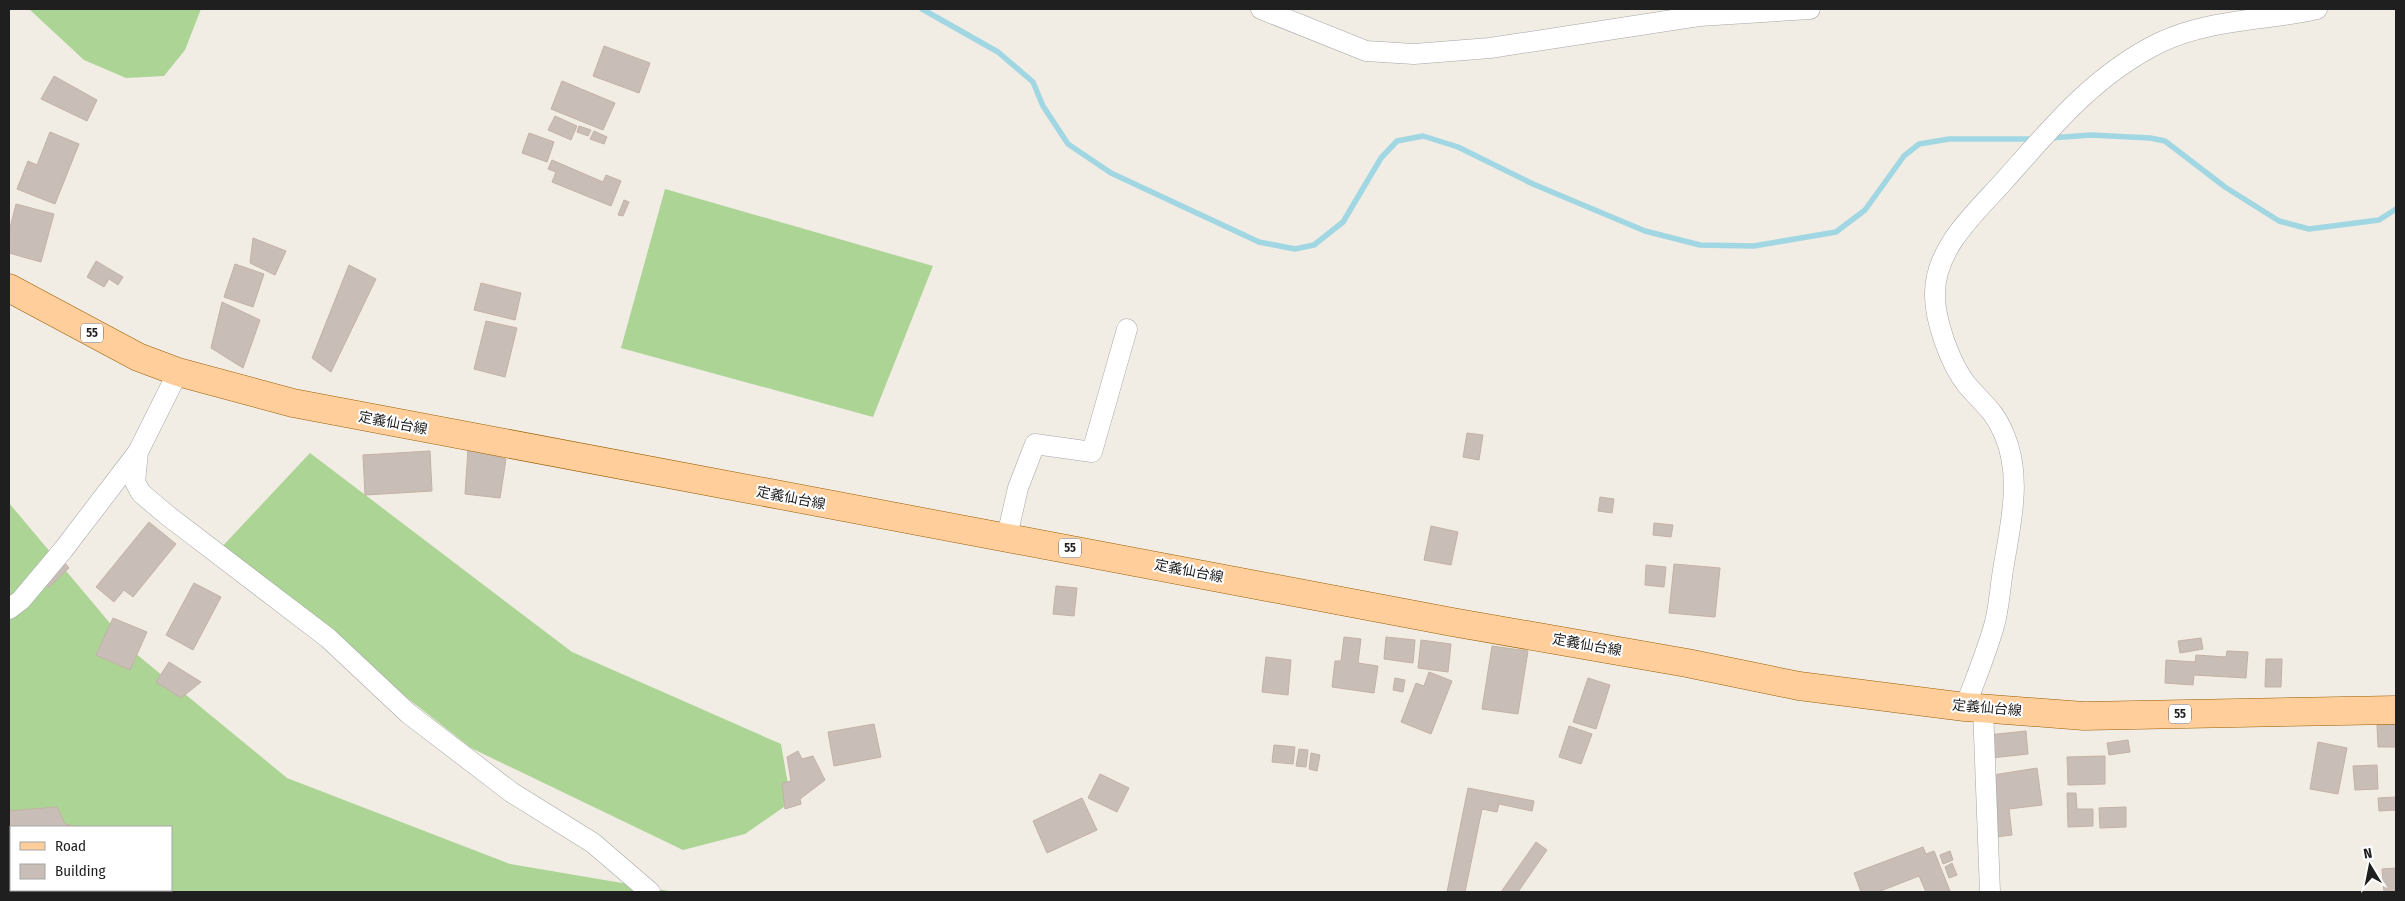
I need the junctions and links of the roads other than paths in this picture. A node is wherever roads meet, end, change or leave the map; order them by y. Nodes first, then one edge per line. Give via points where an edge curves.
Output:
1 (1261, 9) edge
2 (1810, 9) edge
3 (2305, 10) edge
4 (9, 288) edge
5 (1127, 329) dead end
6 (178, 372) junction
7 (138, 452) junction
8 (1006, 536) junction
9 (9, 609) edge
10 (1974, 708) junction
11 (2396, 710) edge
12 (650, 892) edge
13 (1990, 892) edge

1 - 2 street via 1366,51 1414,54 1490,48 1699,16
3 - 10 street via 2190,31 2129,61 2095,85 2050,127 1965,226 1940,266 1935,291 1936,308 1948,349 1967,384 1992,410 2005,435 2014,475 2013,502 1994,625
4 - 6 main road, 定義仙台線 / 55 via 138,357
5 - 8 street via 1092,452 1035,444 1018,488
6 - 7 street
6 - 8 main road, 定義仙台線 / 55 via 293,403 835,507
7 - 9 street via 63,550 21,600
7 - 12 street via 135,482 141,492 167,515 328,638 409,714 511,792 593,843
8 - 10 main road, 定義仙台線 / 55 via 1799,686
10 - 11 main road, 定義仙台線 / 55 via 2084,716
10 - 13 street

